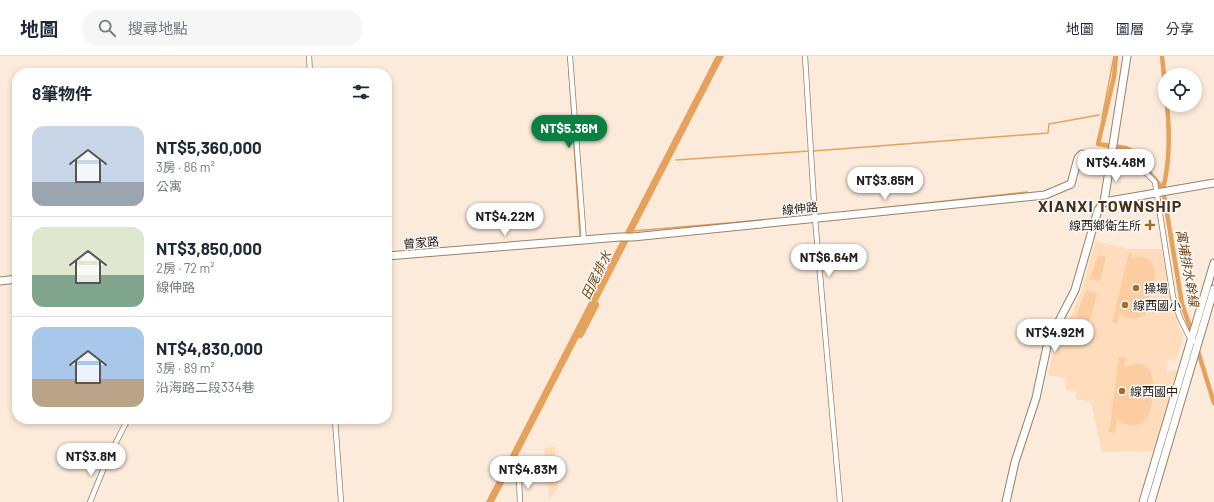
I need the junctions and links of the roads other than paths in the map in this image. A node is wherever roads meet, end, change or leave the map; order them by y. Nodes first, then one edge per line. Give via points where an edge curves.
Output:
1 (309, 56) edge
2 (570, 56) edge
3 (805, 56) edge
4 (1128, 56) edge
5 (310, 68) edge
6 (1112, 152) junction
7 (1111, 161) junction
8 (1214, 184) edge
9 (1161, 192) junction
10 (1104, 202) junction
11 (815, 218) junction
12 (623, 237) joint
13 (584, 241) junction
14 (392, 256) edge
15 (1214, 263) edge
16 (12, 279) edge
17 (0, 280) edge
18 (1214, 289) edge
19 (1191, 340) junction
20 (1199, 342) junction
21 (125, 424) edge
22 (335, 424) edge
23 (519, 479) dead end
24 (90, 502) edge
25 (341, 502) edge
26 (520, 502) edge
27 (840, 502) edge
28 (1006, 502) edge
29 (1143, 502) edge
30 (1151, 502) edge

1 - 5 street
2 - 13 street
3 - 11 street
4 - 6 street
6 - 7 street
6 - 9 street via 1142,168
7 - 10 street
7 - 11 street, 線伸路 via 1082,154 1078,158 1071,184 1045,195
8 - 9 street
9 - 10 street
9 - 19 street via 1173,297
10 - 28 street via 1098,210 1070,302 1048,342 1036,398 1015,462
11 - 12 street, 線伸路
11 - 27 street
12 - 13 street, 曾家路
13 - 14 street, 曾家路
15 - 19 street
16 - 17 street
18 - 20 street
19 - 20 street
19 - 29 street
20 - 30 street
21 - 24 street
22 - 25 street
23 - 26 street

